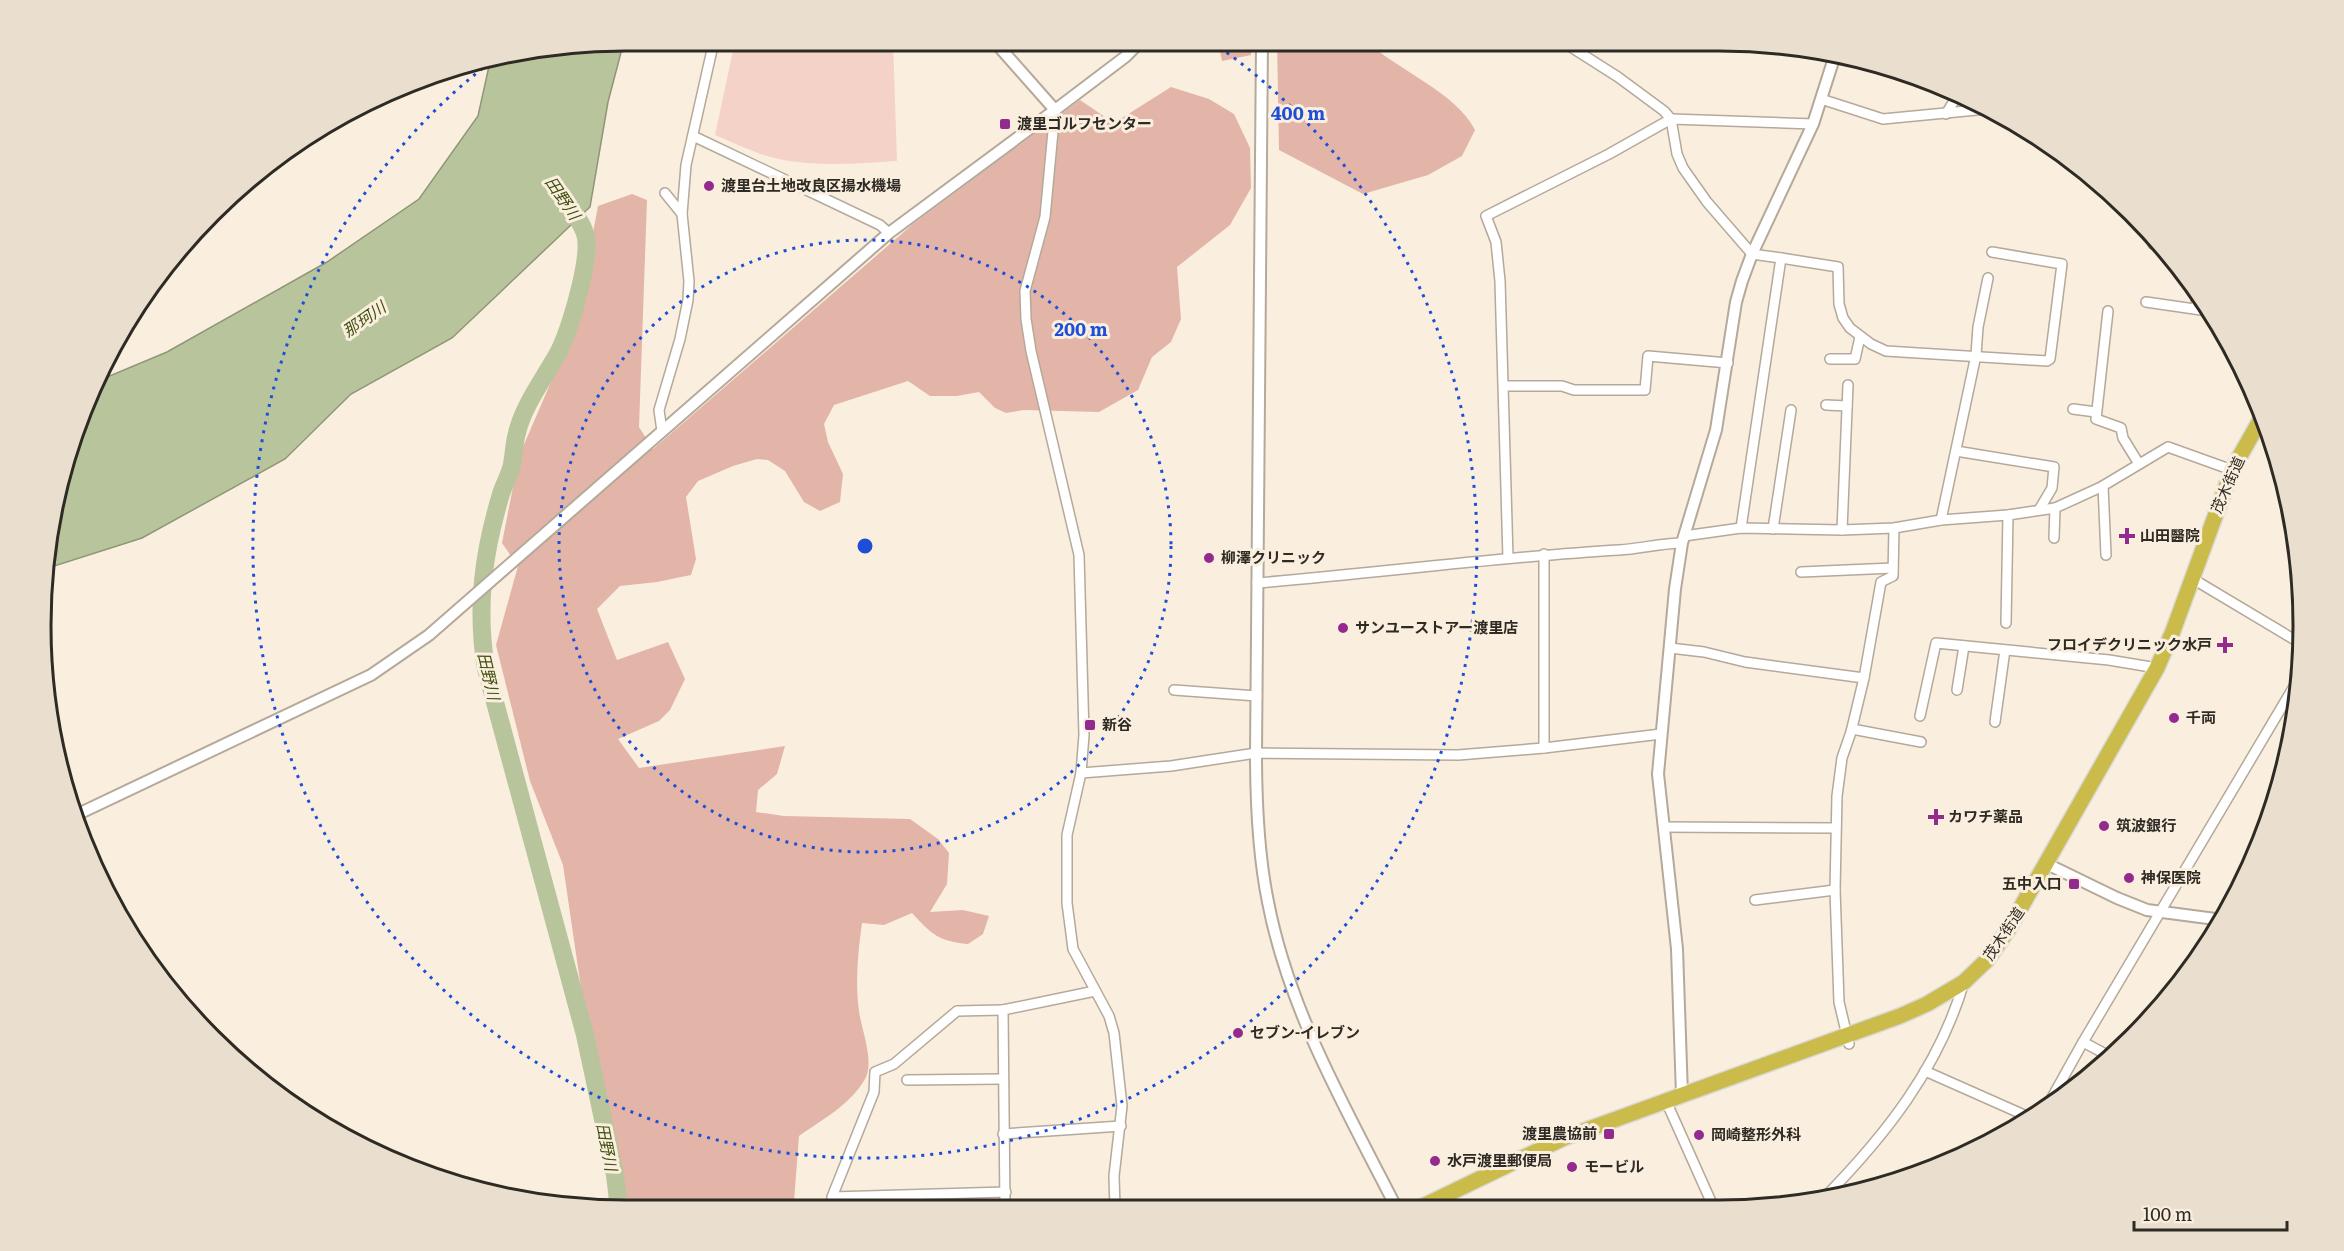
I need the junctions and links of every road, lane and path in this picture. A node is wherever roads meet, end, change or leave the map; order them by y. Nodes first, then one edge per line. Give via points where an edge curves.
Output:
1 (712, 51) edge
2 (1003, 51) edge
3 (1131, 51) edge
4 (1262, 51) edge
5 (1577, 51) edge
6 (1833, 62) edge
7 (1821, 99) junction
8 (1954, 102) edge
9 (1055, 110) junction
10 (1974, 111) edge
11 (1946, 114) junction
12 (1671, 119) junction
13 (1813, 124) junction
14 (693, 136) junction
15 (665, 193) dead end
16 (682, 214) junction
17 (889, 233) junction
18 (1992, 252) dead end
19 (1752, 254) junction
20 (1781, 258) junction
21 (1988, 278) dead end
22 (2146, 302) dead end
23 (2196, 309) edge
24 (2108, 311) dead end
25 (1860, 337) junction
26 (1976, 355) junction
27 (1830, 359) dead end
28 (1728, 363) junction
29 (1848, 385) dead end
30 (1504, 386) junction
31 (1826, 405) dead end
32 (1847, 406) junction
33 (2073, 409) dead end
34 (1791, 410) dead end
35 (2096, 412) junction
36 (2257, 426) edge
37 (662, 431) junction
38 (1956, 451) junction
39 (2139, 464) junction
40 (2232, 470) junction
41 (2103, 486) junction
42 (2055, 507) junction
43 (2039, 510) junction
44 (2008, 514) junction
45 (1941, 520) junction
46 (1741, 528) junction
47 (1894, 528) junction
48 (1773, 529) junction
49 (1842, 530) junction
50 (2054, 538) dead end
51 (1683, 539) junction
52 (1544, 554) junction
53 (2106, 555) dead end
54 (1508, 558) junction
55 (1893, 568) junction
56 (1801, 572) dead end
57 (2193, 579) junction
58 (1257, 583) junction
59 (2006, 623) dead end
60 (2293, 639) edge
61 (1964, 646) junction
62 (1670, 648) junction
63 (2005, 650) junction
64 (2157, 668) junction
65 (1864, 678) junction
66 (1174, 690) dead end
67 (1957, 690) dead end
68 (1257, 696) junction
69 (2288, 696) edge
70 (1920, 716) dead end
71 (1995, 722) dead end
72 (1852, 729) junction
73 (1661, 734) junction
74 (1921, 742) dead end
75 (1544, 748) junction
76 (1256, 753) junction
77 (1081, 773) junction
78 (82, 812) edge
79 (1664, 827) junction
80 (1835, 828) junction
81 (2047, 864) junction
82 (1835, 890) junction
83 (1755, 900) dead end
84 (2159, 912) junction
85 (2212, 919) edge
86 (1964, 982) junction
87 (1095, 991) junction
88 (1003, 1010) junction
89 (1847, 1040) junction
90 (2082, 1042) junction
91 (2103, 1052) edge
92 (1925, 1071) junction
93 (1003, 1079) junction
94 (907, 1080) dead end
95 (2056, 1090) edge
96 (1682, 1095) junction
97 (1666, 1101) junction
98 (2021, 1114) edge
99 (1121, 1126) junction
100 (1003, 1134) junction
101 (1833, 1189) edge
102 (1006, 1192) junction
103 (1006, 1200) edge
104 (1115, 1200) edge
105 (1392, 1200) edge
106 (1435, 1200) edge
107 (1710, 1200) edge

1 - 14 street
2 - 9 street
3 - 9 street
4 - 58 street
5 - 12 street
6 - 7 street
7 - 11 street via 1883,119
7 - 13 street
8 - 11 street
9 - 17 street
9 - 77 street via 1045,217 1025,291 1026,319 1079,555 1084,735
10 - 11 street
12 - 13 street
12 - 19 street via 1683,168
12 - 30 street via 1486,216 1496,242
13 - 19 street
14 - 16 street
14 - 17 street via 880,225
15 - 16 street
16 - 37 street via 688,300 659,410
17 - 37 street
18 - 26 street via 2062,264 2050,359
19 - 20 street
19 - 28 street via 1736,302
20 - 25 street via 1838,267 1842,318
20 - 46 street
21 - 26 street
22 - 23 street
24 - 35 street
25 - 26 street via 1886,351
25 - 27 street via 1855,359
26 - 38 street
28 - 30 street via 1648,356 1645,390
28 - 51 street via 1716,430
29 - 32 street
30 - 54 street
31 - 32 street
32 - 49 street
33 - 35 street
34 - 48 street
35 - 39 street via 2096,419 2121,428
36 - 40 highway, 茂木街道
37 - 78 street via 429,635 371,675
38 - 43 street via 2055,467 2052,488
38 - 45 street
39 - 40 street via 2168,447
39 - 41 street
40 - 57 highway, 茂木街道
41 - 42 street
41 - 53 street
42 - 43 street
42 - 50 street
43 - 44 street
44 - 45 street
44 - 59 street
45 - 47 street
46 - 48 street
46 - 51 street
47 - 49 street
47 - 55 street
48 - 49 street
51 - 52 street via 1629,550
51 - 62 street
52 - 54 street
52 - 75 street
54 - 58 street
55 - 56 street
55 - 65 street via 1893,576 1881,582
57 - 60 street
57 - 64 highway, 茂木街道
58 - 68 street
61 - 63 street
61 - 67 street
61 - 70 street via 1936,643
62 - 65 street
62 - 73 street
63 - 64 street
63 - 71 street
64 - 81 highway, 茂木街道
65 - 72 street
66 - 68 street
68 - 76 street
69 - 84 street
72 - 74 street
72 - 80 street via 1839,774
73 - 75 street
73 - 79 street via 1658,774
75 - 76 street via 1458,755
76 - 77 street via 1171,766
76 - 105 street via 1263,873 1281,959 1315,1047
77 - 87 street via 1066,835 1067,903 1073,949
79 - 80 street
79 - 96 street via 1677,948
80 - 82 street
81 - 84 street via 2131,904
81 - 86 highway, 茂木街道 via 1998,945
82 - 83 street
82 - 89 street via 1839,1002
84 - 85 street
84 - 90 street
86 - 89 highway, 茂木街道 via 1927,1004
86 - 92 street via 1951,1024
87 - 88 street
87 - 99 street via 1114,1033
88 - 93 street
88 - 102 street via 957,1011 894,1064 875,1072 874,1092 832,1197
89 - 96 highway, 茂木街道
90 - 91 street
90 - 95 street
92 - 98 street
92 - 101 street via 1882,1136
93 - 94 street
93 - 100 street
96 - 97 highway, 茂木街道
97 - 106 highway, 茂木街道 via 1564,1138
97 - 107 street
99 - 100 street
99 - 104 street
100 - 102 street
102 - 103 street

